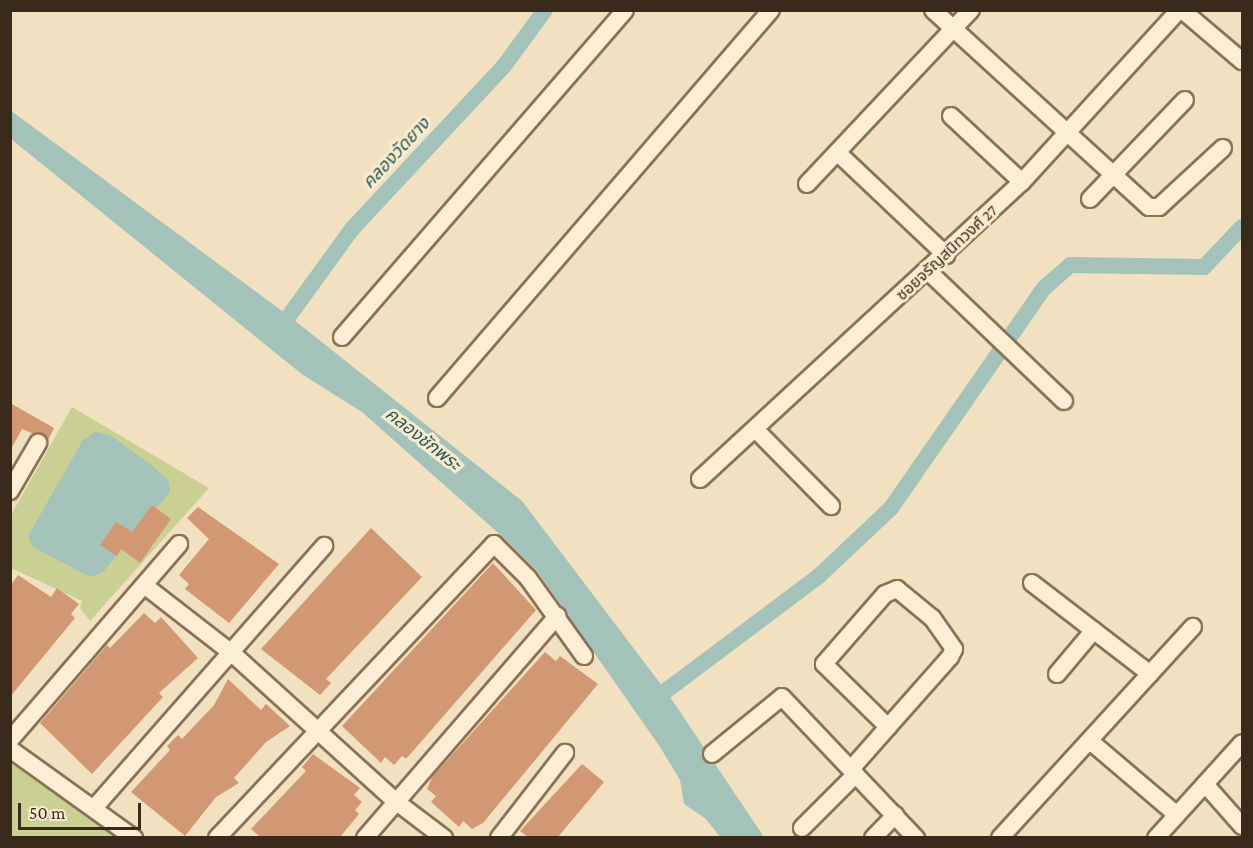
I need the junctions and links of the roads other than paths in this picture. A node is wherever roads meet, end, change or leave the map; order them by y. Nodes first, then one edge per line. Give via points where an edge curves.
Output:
1 (625, 10) edge
2 (771, 10) edge
3 (933, 10) edge
4 (971, 10) edge
5 (1181, 10) edge
6 (953, 29) junction
7 (1242, 61) edge
8 (1185, 100) dead end
9 (951, 116) dead end
10 (1072, 131) junction
11 (1223, 148) dead end
12 (838, 153) junction
13 (1114, 172) junction
14 (1022, 182) junction
15 (807, 183) dead end
16 (1090, 199) dead end
17 (946, 255) junction
18 (928, 271) junction
19 (342, 337) dead end
20 (437, 398) dead end
21 (1064, 401) dead end
22 (756, 430) junction
23 (39, 443) dead end
24 (700, 479) dead end
25 (10, 491) edge
26 (831, 507) dead end
27 (179, 544) dead end
28 (324, 546) dead end
29 (1032, 583) dead end
30 (144, 585) junction
31 (557, 616) junction
32 (1193, 627) dead end
33 (1094, 630) junction
34 (233, 654) junction
35 (584, 656) dead end
36 (1057, 674) dead end
37 (1150, 674) junction
38 (888, 727) junction
39 (316, 730) junction
40 (10, 740) edge
41 (1090, 741) junction
42 (1242, 743) edge
43 (10, 749) edge
44 (565, 753) dead end
45 (712, 754) dead end
46 (853, 771) junction
47 (1205, 784) junction
48 (394, 800) junction
49 (94, 808) junction
50 (895, 815) junction
51 (1177, 815) junction
52 (1242, 826) edge
53 (802, 828) dead end
54 (134, 837) edge
55 (217, 837) edge
56 (365, 837) edge
57 (444, 837) edge
58 (499, 837) edge
59 (873, 837) edge
60 (916, 837) edge
61 (1000, 837) edge
62 (1156, 837) edge

1 - 19 street
2 - 20 street
3 - 6 street
4 - 6 street
5 - 7 street
5 - 10 street, ซอยจรัญสนิทวงศ์ 27
6 - 10 street
6 - 12 street
8 - 13 street
9 - 14 street
10 - 13 street
10 - 14 street, ซอยจรัญสนิทวงศ์ 27
11 - 13 street via 1155,210
12 - 15 street
12 - 17 street
13 - 16 street
14 - 17 street, ซอยจรัญสนิทวงศ์ 27
17 - 18 street, ซอยจรัญสนิทวงศ์ 27
18 - 21 street
18 - 22 street, ซอยจรัญสนิทวงศ์ 27
22 - 24 street, ซอยจรัญสนิทวงศ์ 27
22 - 26 street
23 - 25 street
27 - 30 street
28 - 34 street
29 - 33 street
30 - 34 street
30 - 40 street
31 - 35 street
31 - 39 street via 494,543
31 - 48 street
32 - 37 street
33 - 36 street
33 - 37 street
34 - 39 street
34 - 49 street
37 - 41 street
38 - 38 street via 824,664 885,594 897,589 932,618 954,649
38 - 46 street
39 - 48 street
39 - 55 street
41 - 51 street
41 - 61 street
42 - 47 street
43 - 49 street
44 - 58 street
45 - 46 street via 782,697
46 - 50 street
46 - 53 street
47 - 51 street
47 - 52 street
48 - 56 street
48 - 57 street
49 - 54 street
50 - 59 street
50 - 60 street
51 - 62 street

